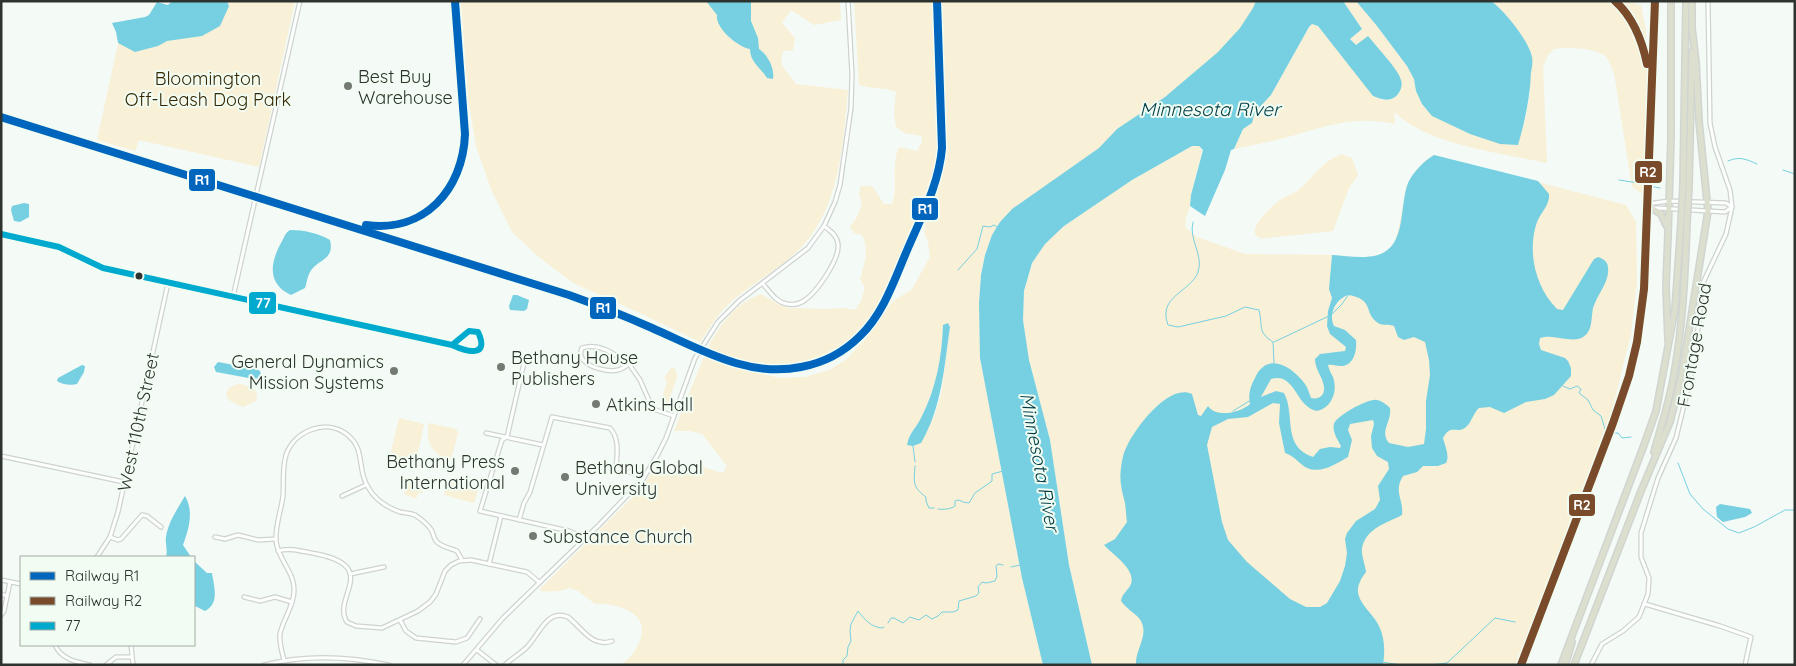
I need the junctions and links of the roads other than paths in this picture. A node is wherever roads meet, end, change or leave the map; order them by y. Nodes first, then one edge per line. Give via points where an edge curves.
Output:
1 (300, 1) edge
2 (848, 1) edge
3 (1671, 1) edge
4 (1686, 1) edge
5 (1692, 1) edge
6 (1708, 1) edge
7 (1692, 28) junction
8 (1686, 186) junction
9 (1669, 201) junction
10 (1707, 202) junction
11 (1732, 207) junction
12 (1651, 208) junction
13 (1669, 209) junction
14 (1708, 211) junction
15 (1684, 224) junction
16 (824, 226) junction
17 (1, 234) edge
18 (1668, 236) junction
19 (168, 283) junction
20 (763, 284) junction
21 (232, 297) junction
22 (452, 345) junction
23 (1668, 350) junction
24 (524, 363) dead end
25 (629, 364) junction
26 (674, 416) junction
27 (486, 433) dead end
28 (507, 437) junction
29 (543, 445) junction
30 (1, 456) edge
31 (644, 477) junction
32 (124, 482) junction
33 (366, 485) junction
34 (1641, 491) junction
35 (342, 496) dead end
36 (501, 516) junction
37 (519, 520) junction
38 (161, 527) dead end
39 (110, 536) junction
40 (215, 537) dead end
41 (276, 539) junction
42 (583, 540) junction
43 (278, 551) junction
44 (97, 556) edge
45 (462, 560) junction
46 (489, 564) junction
47 (384, 567) dead end
48 (350, 574) junction
49 (1, 580) edge
50 (10, 582) junction
51 (539, 582) junction
52 (20, 584) edge
53 (1, 594) edge
54 (7, 596) junction
55 (244, 597) dead end
56 (292, 602) junction
57 (1645, 604) junction
58 (1, 616) edge
59 (480, 619) dead end
60 (400, 620) junction
61 (1572, 636) junction
62 (612, 641) dead end
63 (55, 646) edge
64 (132, 646) edge
65 (476, 650) junction
66 (131, 656) junction
67 (284, 660) junction
68 (369, 663) edge
69 (90, 665) edge
70 (106, 665) edge
71 (133, 665) edge
72 (264, 665) edge
73 (389, 665) edge
74 (463, 665) edge
75 (496, 665) edge
76 (505, 665) edge
77 (1561, 665) edge
78 (1565, 665) edge
79 (1575, 665) edge
80 (1591, 665) edge
81 (1745, 665) edge

1 - 21 street
2 - 16 street via 851,108 840,185
3 - 9 highway
4 - 8 highway
5 - 7 highway
6 - 11 street, Frontage Road via 1710,123
7 - 8 highway
7 - 10 highway
8 - 15 highway, bridge
9 - 10 street
9 - 12 street via 1647,204
9 - 13 highway
10 - 11 street via 1726,203
10 - 14 highway
11 - 14 street via 1726,212
11 - 57 street, Frontage Road via 1726,234 1702,285 1699,322 1676,438 1658,478 1641,533 1641,557 1649,578
12 - 13 street
12 - 18 highway via 1665,220
13 - 14 street
13 - 18 highway
14 - 34 highway via 1680,382 1670,422
15 - 23 highway
15 - 34 highway via 1684,300 1674,374 1670,398
16 - 20 street via 808,248
16 - 20 street via 837,239 837,252 823,280 809,297 794,305 783,303
17 - 19 street via 59,247 94,266
18 - 23 highway
19 - 21 street
19 - 32 street, West 110th Street
20 - 26 street via 730,309 705,340
21 - 22 street
22 - 22 street via 474,352 481,346 481,340 478,332 469,331
23 - 61 highway via 1656,411
24 - 28 street
25 - 25 street via 617,370 598,369 584,361 580,352 582,348 596,346
25 - 26 street via 651,405
26 - 31 street
27 - 28 street
28 - 29 street
28 - 36 street via 502,440 480,511
29 - 31 street via 552,417 610,428 616,438 616,468
29 - 37 street
30 - 32 street
31 - 42 street
32 - 39 street, West 110th Street
33 - 35 street
33 - 41 street via 359,450 348,434 330,427 310,430 297,439 287,453
33 - 45 street via 386,506 414,514 431,530 436,540 457,550
34 - 79 highway
36 - 37 street
36 - 46 street
37 - 42 street via 569,531
38 - 39 street via 142,515 121,539
39 - 44 street, West 110th Street
40 - 41 street via 225,539 238,535 258,540
41 - 43 street
42 - 51 street
43 - 48 street via 284,549 330,557 341,562
43 - 56 street via 294,583
45 - 46 street
45 - 60 street via 445,571 436,594 425,607
46 - 51 street via 526,572
47 - 48 street
48 - 60 street via 344,614 348,622 376,628
49 - 50 street
50 - 52 street
50 - 54 street
51 - 65 street
53 - 54 street
54 - 58 street
55 - 56 street via 260,601 275,597
56 - 67 street via 280,635
57 - 80 street, Frontage Road via 1639,617 1602,644
57 - 81 street via 1751,638
59 - 60 street via 467,638 456,642 416,638 406,631
61 - 77 highway
61 - 78 highway
62 - 76 street via 602,643 593,640 559,613 550,618 527,648
63 - 69 street via 64,656
64 - 66 street
65 - 74 street
65 - 75 street
66 - 70 street via 116,657
66 - 71 street
67 - 68 street via 333,657
67 - 72 street
68 - 73 street

